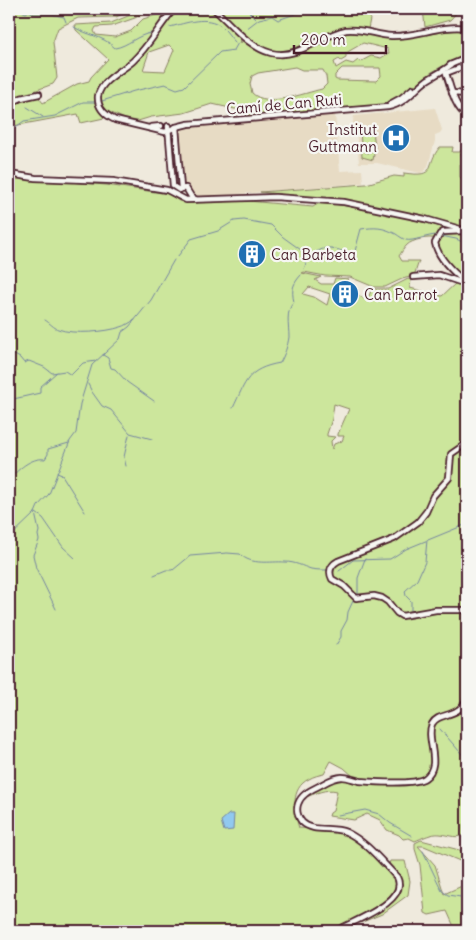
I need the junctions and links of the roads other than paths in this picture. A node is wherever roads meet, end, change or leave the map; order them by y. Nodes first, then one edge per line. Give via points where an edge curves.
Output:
1 (174, 9) edge
2 (214, 9) edge
3 (467, 28) edge
4 (467, 58) edge
5 (451, 65) junction
6 (467, 65) edge
7 (434, 72) junction
8 (424, 82) junction
9 (415, 87) junction
10 (452, 93) junction
11 (39, 94) dead end
12 (467, 94) edge
13 (405, 100) junction
14 (394, 103) junction
15 (9, 104) edge
16 (382, 107) junction
17 (467, 115) edge
18 (188, 124) junction
19 (176, 127) junction
20 (165, 130) junction
21 (9, 174) edge
22 (175, 190) junction
23 (189, 192) junction
24 (181, 197) junction
25 (197, 200) junction
26 (466, 232) edge
27 (413, 277) dead end
28 (466, 280) edge
29 (467, 443) edge
30 (467, 610) edge
31 (467, 698) edge
32 (336, 931) edge

1 - 20 street via 134,60 103,86 98,97 108,116 142,127
2 - 3 street via 257,47 279,54 297,52 347,30 400,35 452,27
4 - 5 street, Camí de Can Ruti
5 - 7 street, Camí de Can Ruti
5 - 8 street, Camí de Can Ruti
6 - 10 street via 446,73
7 - 8 street, Camí de Can Ruti
7 - 9 street, Camí de Can Ruti
8 - 13 street, Camí de Can Ruti
9 - 13 street, Camí de Can Ruti
9 - 14 street, Camí de Can Ruti
10 - 12 street
10 - 17 street via 463,114
11 - 15 street
13 - 14 street, Camí de Can Ruti
13 - 16 street, Camí de Can Ruti
14 - 16 street, Camí de Can Ruti
16 - 18 street, Camí de Can Ruti
18 - 19 street, Camí de Can Ruti
18 - 20 street, Camí de Can Ruti via 170,124
19 - 20 street, Camí de Can Ruti
19 - 22 street
20 - 22 street
21 - 22 street via 113,181
22 - 23 street via 186,188
22 - 24 street
23 - 24 street via 186,198
23 - 25 street
24 - 25 street
25 - 26 street via 275,196 344,202 425,219
26 - 28 street via 448,231 439,236 436,243 438,253
27 - 28 street via 439,275 460,282
29 - 30 street via 451,454 449,478 433,496 418,522 394,539 338,561 330,571 332,579 356,598 382,598 402,616 436,610
31 - 32 street via 460,709 432,724 434,758 425,778 384,782 336,778 312,789 300,799 298,814 303,823 340,830 357,838 399,882 398,892 390,901

